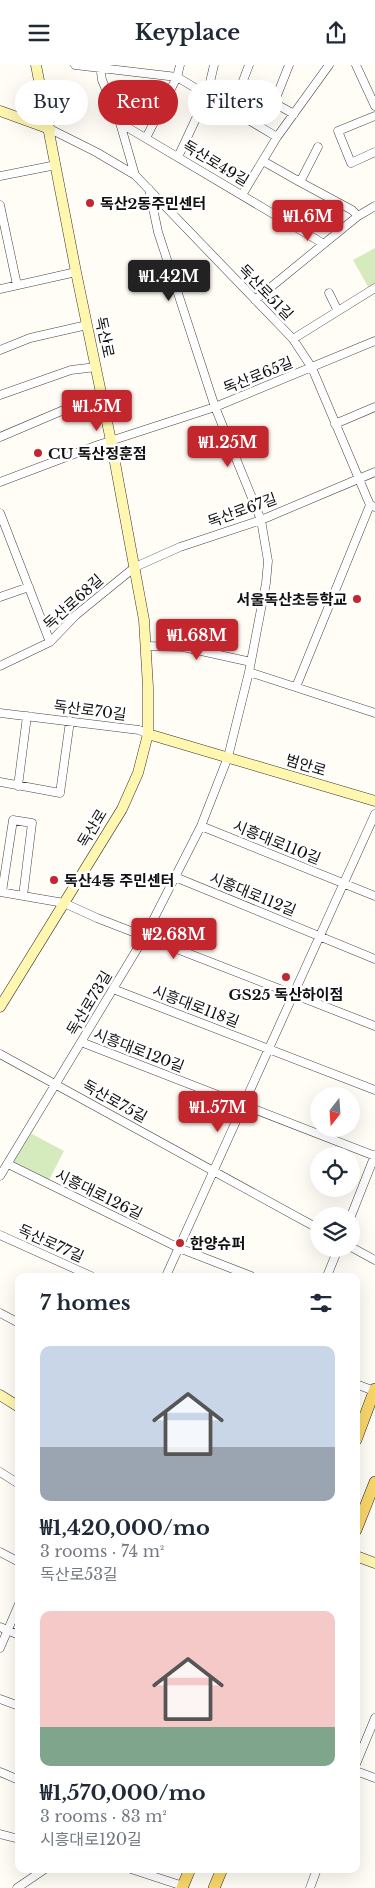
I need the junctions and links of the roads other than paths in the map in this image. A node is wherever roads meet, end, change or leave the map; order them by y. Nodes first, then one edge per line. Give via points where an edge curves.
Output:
1 (36, 65) edge
2 (75, 65) edge
3 (180, 65) edge
4 (214, 65) edge
5 (249, 65) edge
6 (289, 65) edge
7 (329, 65) edge
8 (356, 65) edge
9 (100, 66) edge
10 (139, 69) edge
11 (177, 77) junction
12 (102, 80) edge
13 (210, 80) edge
14 (243, 80) edge
15 (188, 84) edge
16 (375, 106) edge
17 (0, 111) edge
18 (294, 114) junction
19 (375, 116) edge
20 (121, 125) edge
21 (123, 125) edge
22 (193, 125) edge
23 (256, 125) edge
24 (50, 129) junction
25 (277, 137) junction
26 (146, 138) junction
27 (318, 147) dead end
28 (375, 152) edge
29 (178, 157) junction
30 (263, 161) junction
31 (56, 165) junction
32 (135, 175) junction
33 (0, 176) edge
34 (300, 181) junction
35 (150, 189) junction
36 (242, 195) junction
37 (0, 205) edge
38 (375, 207) edge
39 (358, 216) junction
40 (324, 244) junction
41 (76, 273) junction
42 (17, 285) junction
43 (375, 288) edge
44 (0, 289) edge
45 (329, 293) dead end
46 (255, 300) junction
47 (338, 311) junction
48 (87, 325) junction
49 (293, 339) junction
50 (375, 341) edge
51 (0, 350) edge
52 (96, 367) junction
53 (312, 367) junction
54 (0, 395) edge
55 (103, 400) junction
56 (215, 407) junction
57 (375, 407) edge
58 (335, 424) junction
59 (0, 437) edge
60 (111, 441) junction
61 (375, 472) edge
62 (359, 479) junction
63 (0, 482) edge
64 (372, 506) edge
65 (0, 513) edge
66 (261, 520) junction
67 (134, 567) junction
68 (29, 587) junction
69 (0, 597) edge
70 (50, 642) junction
71 (146, 646) junction
72 (251, 662) junction
73 (0, 666) edge
74 (249, 672) junction
75 (296, 687) junction
76 (0, 713) edge
77 (375, 713) edge
78 (27, 716) junction
79 (70, 721) junction
80 (148, 734) junction
81 (228, 757) junction
82 (0, 783) edge
83 (18, 786) junction
84 (375, 801) edge
85 (375, 814) edge
86 (201, 826) junction
87 (175, 877) junction
88 (343, 884) junction
89 (1, 892) edge
90 (23, 896) junction
91 (375, 896) edge
92 (64, 903) junction
93 (145, 936) junction
94 (320, 936) junction
95 (375, 959) edge
96 (113, 989) junction
97 (294, 994) junction
98 (0, 1007) edge
99 (375, 1026) edge
100 (82, 1042) junction
101 (269, 1049) junction
102 (0, 1054) edge
103 (56, 1085) junction
104 (375, 1090) edge
105 (244, 1105) junction
106 (375, 1155) edge
107 (8, 1164) junction
108 (214, 1171) junction
109 (0, 1176) edge
110 (355, 1207) edge
111 (310, 1224) edge
112 (0, 1235) edge
113 (179, 1248) junction
114 (360, 1252) edge
115 (335, 1257) edge
116 (375, 1260) edge
117 (84, 1273) edge
118 (167, 1273) edge
119 (243, 1273) edge
120 (328, 1273) edge
121 (0, 1313) edge
122 (15, 1321) edge
123 (360, 1385) edge
124 (375, 1390) edge
125 (0, 1395) edge
126 (15, 1404) edge
127 (360, 1429) edge
128 (0, 1472) edge
129 (15, 1481) edge
130 (375, 1482) edge
131 (360, 1520) edge
132 (0, 1552) edge
133 (360, 1557) edge
134 (15, 1560) edge
135 (375, 1563) edge
136 (15, 1610) edge
137 (4, 1628) edge
138 (0, 1648) edge
139 (0, 1699) edge
140 (15, 1705) edge
141 (375, 1719) edge
142 (360, 1755) edge
143 (0, 1772) edge
144 (360, 1772) edge
145 (15, 1778) edge
146 (375, 1778) edge
147 (0, 1834) edge
148 (15, 1838) edge
149 (39, 1873) edge
150 (142, 1873) edge
151 (188, 1873) edge
152 (220, 1873) edge
153 (316, 1873) edge
154 (182, 1887) edge
155 (18, 1888) edge
156 (214, 1888) edge
157 (310, 1888) edge

1 - 24 main road, 독산로
2 - 9 street
3 - 11 street
4 - 13 street
5 - 14 street
6 - 18 street via 274,103
7 - 18 street
8 - 16 street
9 - 10 street
9 - 12 street
10 - 11 street
11 - 15 street
11 - 26 street
17 - 24 main road
18 - 25 street
19 - 28 street via 338,131 351,163
20 - 32 street
21 - 26 street, 독산로49길
22 - 29 street
23 - 25 street
24 - 31 main road, 독산로
24 - 32 street, 독산로51길
25 - 30 street
26 - 29 street, 독산로49길
27 - 34 street
29 - 36 street, 독산로49길
30 - 34 street
30 - 36 street
31 - 33 street
31 - 41 main road, 독산로
32 - 35 street, 독산로51길
34 - 39 street
35 - 46 street, 독산로51길
35 - 56 street via 158,232
36 - 40 street, 독산로49길
37 - 42 street
38 - 39 street
39 - 40 street
40 - 46 street
41 - 42 street
41 - 48 main road, 독산로
42 - 44 street
43 - 47 street
45 - 47 street
46 - 49 street, 독산로51길
47 - 49 street
48 - 51 street via 38,336
48 - 52 main road, 독산로
49 - 53 street, 독산로51길
50 - 53 street, 독산로65길
52 - 54 street via 54,375
52 - 55 main road, 독산로
53 - 56 street, 독산로65길
53 - 58 street, 독산로51길
55 - 59 street via 73,406
55 - 60 main road, 독산로
56 - 60 street, 독산로65길
56 - 66 street, 독산로65길
57 - 58 street
58 - 62 street, 독산로51길
60 - 63 street, 독산로65길
60 - 67 main road, 독산로
61 - 62 street, 독산로67길
62 - 64 street, 독산로51길
62 - 66 street, 독산로67길
64 - 75 street
65 - 68 street
66 - 67 street, 독산로67길 via 180,547
66 - 72 street, 독산로65길 via 268,561
67 - 70 street, 독산로68길 via 76,615
67 - 71 main road, 독산로
68 - 69 street
68 - 70 street
70 - 73 street, 독산로68길
71 - 72 street via 183,647
71 - 80 main road, 독산로
72 - 74 street, 독산로65길
74 - 75 street
74 - 81 street, 독산로65길
75 - 77 street
76 - 78 street, 독산로70길
78 - 79 street, 독산로70길
78 - 83 street
79 - 80 street, 독산로70길 via 138,729
79 - 83 street via 60,793
80 - 81 main road, 범안로
80 - 92 main road, 독산로 via 138,773 122,809
81 - 84 main road, 범안로
81 - 86 street
82 - 83 street
85 - 88 street
86 - 87 street, 독산로73길
86 - 88 street, 시흥대로110길
87 - 93 street, 독산로73길
87 - 94 street, 시흥대로112길
88 - 91 street, 시흥대로110길
88 - 94 street
89 - 90 street
89 - 90 street via 13,820 32,823
90 - 92 street
92 - 93 street
92 - 98 main road, 독산로
93 - 96 street, 독산로73길
93 - 97 street
94 - 95 street, 시흥대로112길
94 - 97 street
96 - 100 street, 독산로73길
96 - 101 street, 시흥대로118길
97 - 99 street
97 - 101 street
100 - 103 street, 독산로73길
100 - 105 street, 시흥대로120길
101 - 104 street, 시흥대로118길
101 - 105 street
102 - 103 street, 독산로75길
103 - 107 street
103 - 108 street, 독산로75길
105 - 106 street, 시흥대로120길
105 - 108 street
106 - 110 street
107 - 109 street
107 - 113 street, 시흥대로126길
108 - 111 street, 독산로75길
108 - 113 street
112 - 117 street, 독산로77길
113 - 118 street
113 - 119 street, 시흥대로126길
114 - 116 street
115 - 120 street
121 - 122 street
123 - 124 street
124 - 127 main road
125 - 126 main road
128 - 129 street
130 - 131 main road
132 - 134 street
133 - 135 main road
136 - 137 street
137 - 138 street
139 - 140 street
141 - 142 street
143 - 145 street
144 - 146 street
147 - 148 street
149 - 155 street
150 - 154 street
151 - 154 main road
152 - 156 main road
153 - 157 street

